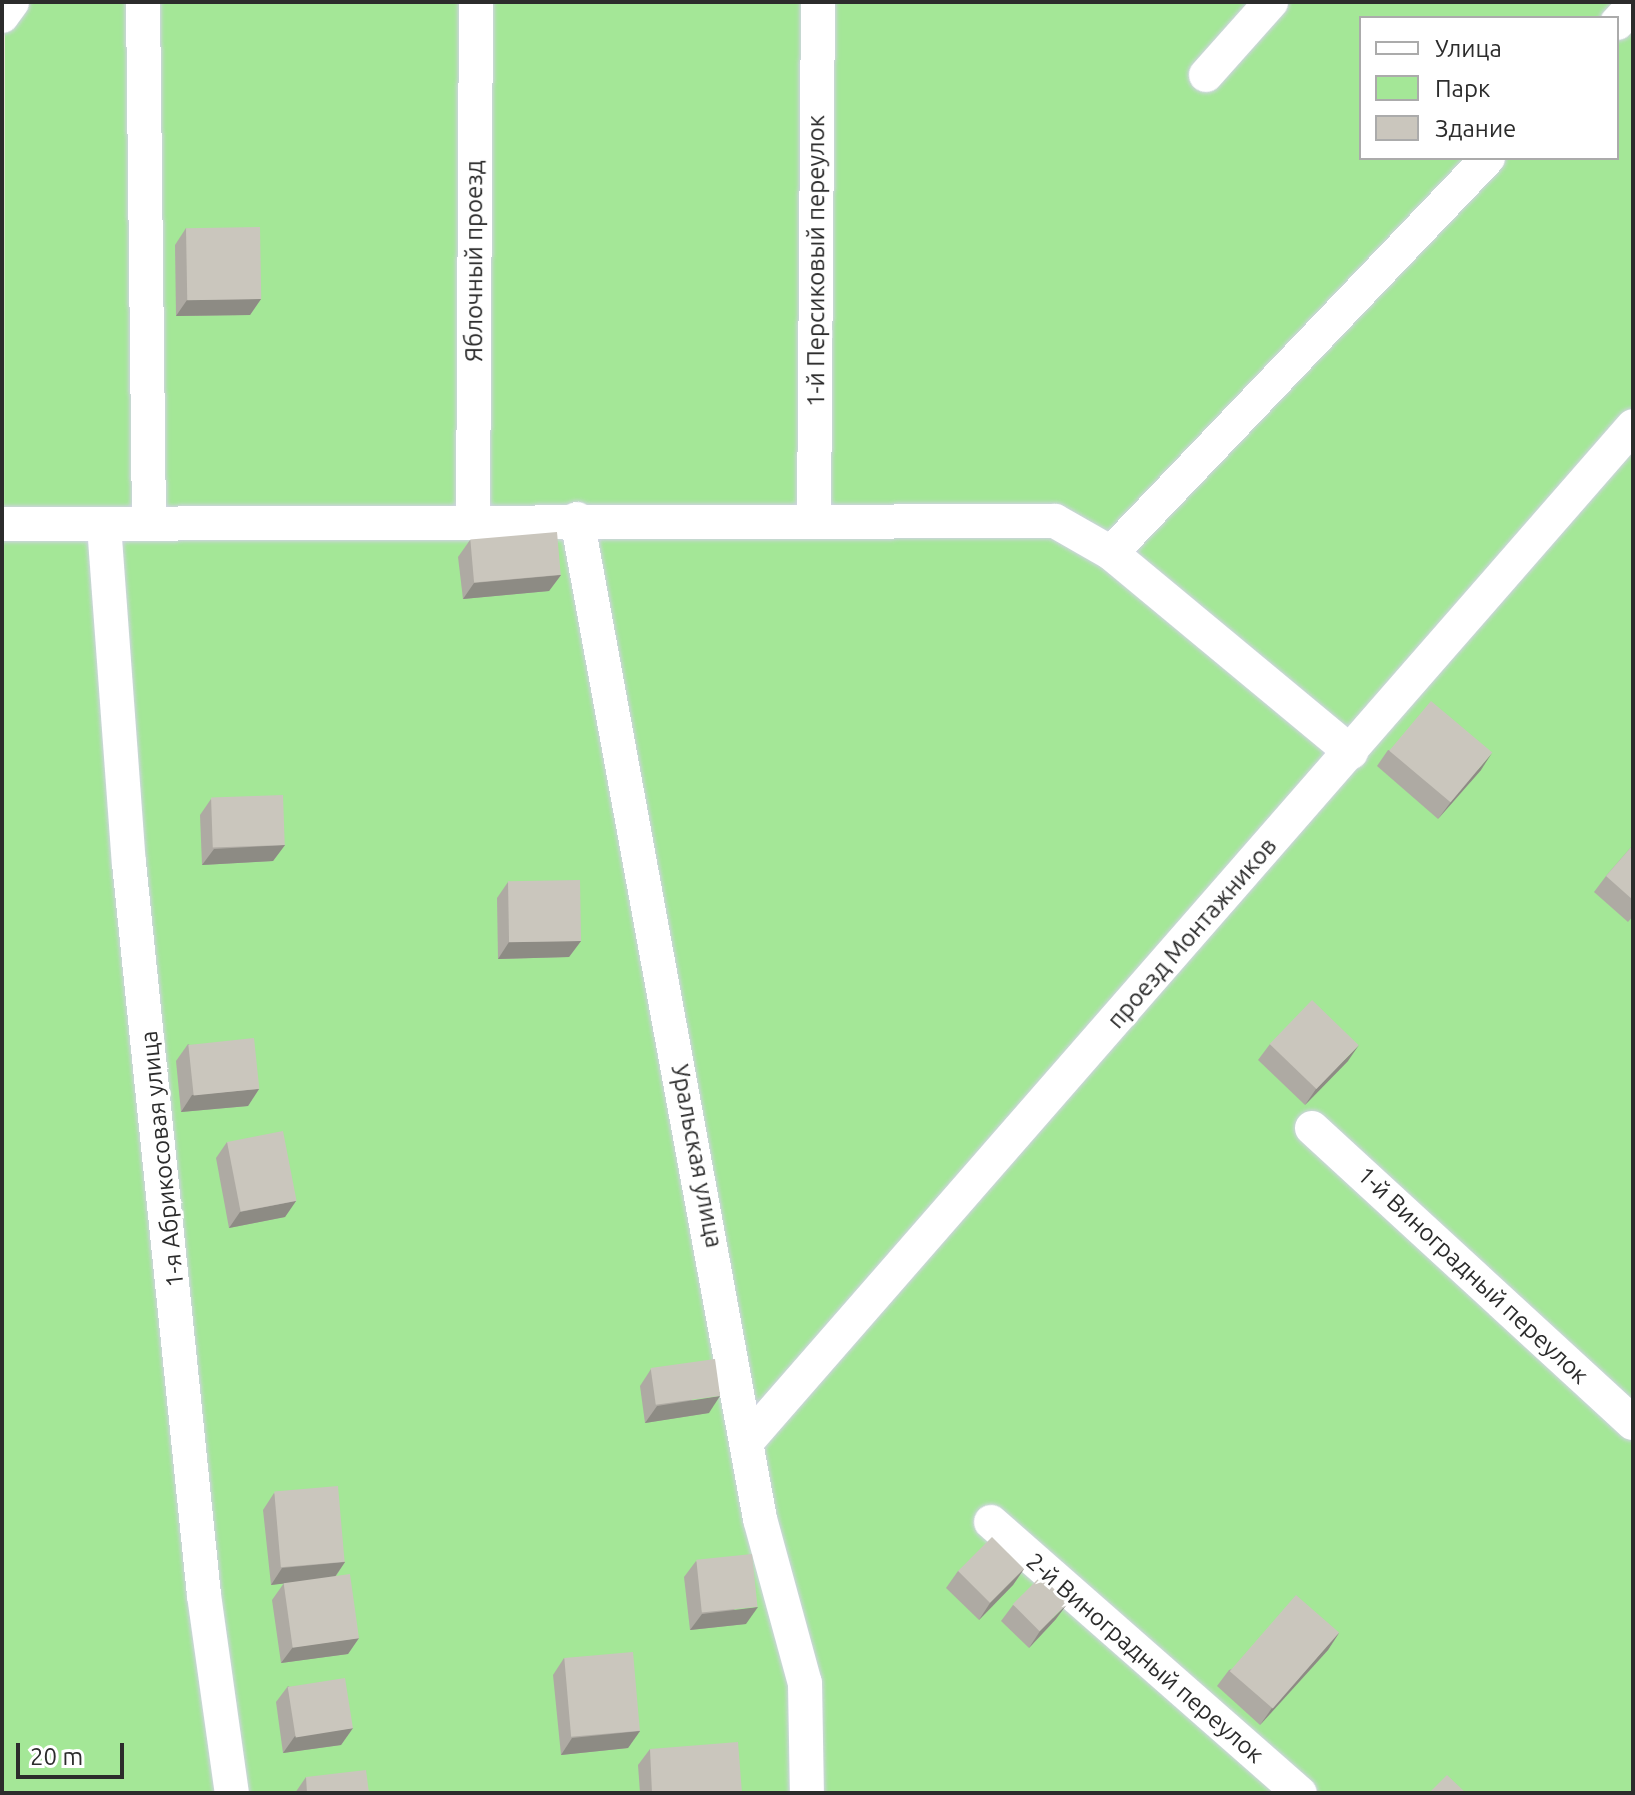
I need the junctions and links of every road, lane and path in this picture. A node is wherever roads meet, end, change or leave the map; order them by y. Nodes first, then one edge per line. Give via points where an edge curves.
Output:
1 (12, 2) edge
2 (143, 2) edge
3 (476, 2) edge
4 (818, 2) edge
5 (1271, 2) edge
6 (1633, 6) edge
7 (2, 16) edge
8 (1619, 21) edge
9 (1206, 75) dead end
10 (1486, 160) edge
11 (1633, 426) edge
12 (577, 519) junction
13 (814, 519) junction
14 (473, 520) junction
15 (2, 524) edge
16 (149, 524) junction
17 (104, 525) junction
18 (1111, 553) junction
19 (1351, 752) junction
20 (1312, 1128) dead end
21 (1633, 1423) edge
22 (750, 1438) junction
23 (991, 1522) dead end
24 (232, 1793) edge
25 (807, 1793) edge
26 (1300, 1793) edge

1 - 7 street
2 - 16 street
3 - 14 street, Яблочный проезд
4 - 13 street, 1-й Персиковый переулок
5 - 9 street
6 - 8 street
10 - 18 street
11 - 19 street, проезд Монтажников
12 - 13 street
12 - 14 street
12 - 22 street, Уральская улица
13 - 18 street via 1055,521
14 - 16 street
15 - 17 street
16 - 17 street
17 - 24 street, 1-я Абрикосовая улица via 129,863 204,1595
18 - 19 street
19 - 22 street, проезд Монтажников
20 - 21 street, 1-й Виноградный переулок
22 - 25 street, Уральская улица via 760,1519 805,1683
23 - 26 street, 2-й Виноградный переулок

